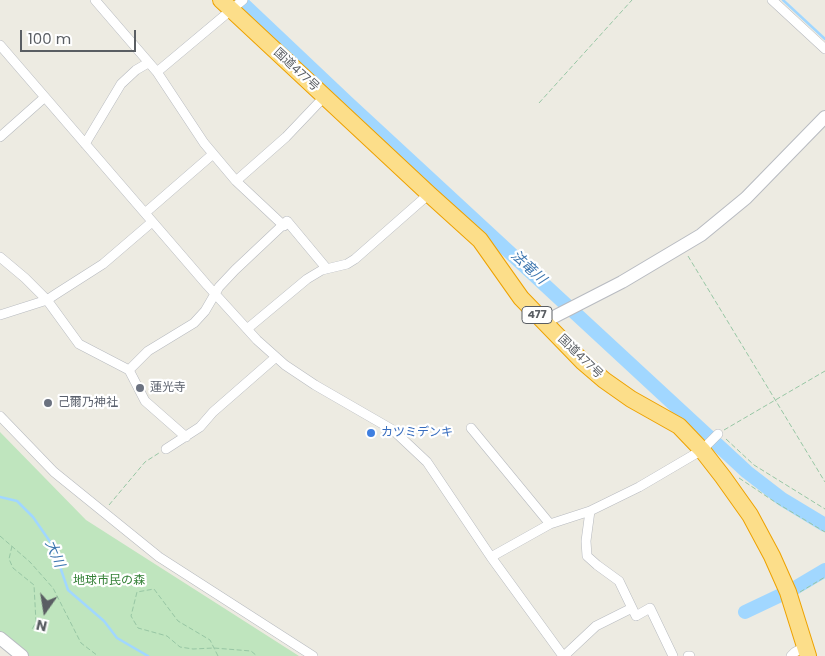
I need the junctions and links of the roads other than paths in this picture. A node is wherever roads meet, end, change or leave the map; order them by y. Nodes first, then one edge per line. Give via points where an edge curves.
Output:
1 (95, 0) edge
2 (772, 0) edge
3 (232, 4) edge
4 (0, 45) edge
5 (825, 49) edge
6 (148, 63) junction
7 (157, 72) junction
8 (324, 96) junction
9 (45, 97) junction
10 (825, 117) edge
11 (0, 137) edge
12 (85, 144) junction
13 (213, 154) junction
14 (236, 182) junction
15 (429, 194) junction
16 (145, 213) junction
17 (152, 222) junction
18 (284, 226) junction
19 (0, 257) edge
20 (327, 269) junction
21 (216, 294) junction
22 (46, 300) junction
23 (0, 315) edge
24 (544, 322) junction
25 (247, 329) junction
26 (276, 357) junction
27 (129, 370) junction
28 (0, 416) edge
29 (471, 428) dead end
30 (719, 433) road end
31 (186, 437) junction
32 (166, 449) road end
33 (703, 449) junction
34 (590, 510) junction
35 (550, 524) junction
36 (491, 557) junction
37 (632, 608) junction
38 (0, 638) edge
39 (806, 651) edge
40 (22, 656) edge
41 (313, 656) edge
42 (564, 656) edge
43 (673, 656) edge
44 (791, 656) edge

1 - 6 street
2 - 5 street
3 - 7 street
3 - 8 highway, 国道477号 / 477
4 - 9 street
6 - 7 street
6 - 12 street via 121,84
7 - 13 street
8 - 14 street via 286,137
8 - 15 highway, 国道477号 / 477
9 - 11 street
9 - 12 street
10 - 24 street via 724,217 622,282
12 - 16 street
13 - 14 street
13 - 16 street
14 - 18 street
15 - 20 street via 355,259
15 - 24 highway, 国道477号 / 477 via 480,240 521,298
16 - 17 street
17 - 21 street
17 - 22 street via 103,264
18 - 20 street via 287,221
18 - 21 street via 235,270
19 - 22 street
20 - 25 street via 307,280
21 - 25 street
21 - 27 street via 194,323 148,351
22 - 23 street
22 - 27 street via 79,344
24 - 33 highway, 国道477号 / 477 via 604,380 630,399 679,426
25 - 26 street
26 - 31 street
26 - 36 street via 316,385 393,430 427,462
27 - 31 street via 145,401
28 - 41 street via 54,472 159,557
29 - 35 street
30 - 33 street
31 - 32 street
33 - 34 street via 638,487
33 - 39 highway, 国道477号 / 477 via 750,515 772,556 790,597
34 - 35 street
34 - 37 street via 587,556 619,581
35 - 36 street
36 - 42 street
37 - 42 street via 596,626
37 - 43 street via 636,616 650,608
38 - 40 street
39 - 44 street via 795,652

